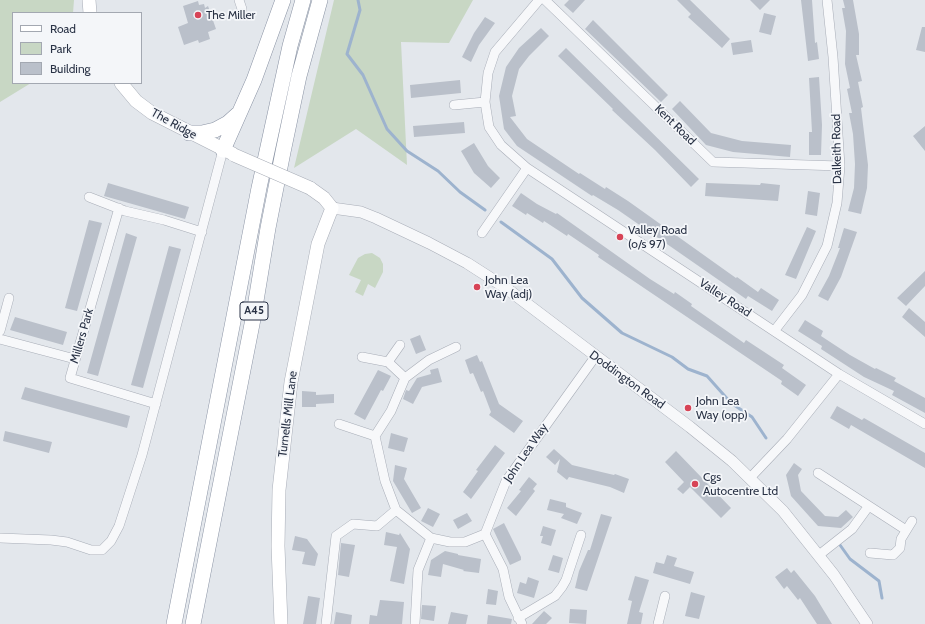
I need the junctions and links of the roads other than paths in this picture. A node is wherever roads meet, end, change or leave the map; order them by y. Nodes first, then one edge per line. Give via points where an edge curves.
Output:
1 (89, 0) edge
2 (239, 0) edge
3 (283, 0) edge
4 (302, 0) edge
5 (320, 0) edge
6 (539, 0) edge
7 (545, 0) edge
8 (827, 0) edge
9 (242, 9) dead end
10 (90, 12) edge
11 (122, 84) edge
12 (485, 102) junction
13 (454, 105) dead end
14 (241, 110) junction
15 (189, 133) junction
16 (229, 152) junction
17 (840, 166) junction
18 (527, 168) junction
19 (89, 197) dead end
20 (119, 208) junction
21 (332, 208) junction
22 (202, 232) junction
23 (482, 232) dead end
24 (9, 298) dead end
25 (775, 330) junction
26 (0, 331) edge
27 (0, 339) edge
28 (400, 345) dead end
29 (456, 347) dead end
30 (362, 357) dead end
31 (596, 358) junction
32 (75, 359) junction
33 (388, 362) junction
34 (839, 374) junction
35 (405, 378) junction
36 (156, 404) junction
37 (339, 424) dead end
38 (925, 424) edge
39 (375, 436) junction
40 (818, 473) dead end
41 (750, 478) junction
42 (868, 507) junction
43 (396, 510) junction
44 (912, 521) dead end
45 (906, 530) junction
46 (485, 534) junction
47 (581, 535) dead end
48 (0, 538) edge
49 (431, 538) junction
50 (870, 554) dead end
51 (819, 555) junction
52 (665, 596) dead end
53 (520, 621) edge
54 (174, 624) edge
55 (192, 624) edge
56 (281, 624) edge
57 (326, 624) edge
58 (415, 624) edge
59 (658, 624) edge
60 (867, 624) edge

1 - 10 main road
2 - 9 street
3 - 14 highway
4 - 54 highway, A45 via 259,188
5 - 55 highway, A45 via 299,76 283,152 253,319
6 - 12 street, Valley Road via 495,52 488,73
7 - 17 street, Kent Road via 713,162
8 - 17 street, Dalkeith Road
11 - 15 main road, The Ridge via 143,107
12 - 13 street
12 - 18 street, Valley Road via 489,127 501,145
14 - 15 highway via 228,123 215,130
14 - 16 highway
15 - 16 main road, The Ridge
16 - 21 main road, The Ridge, bridge via 310,188 324,198
16 - 22 street
17 - 25 street, Dalkeith Road via 837,203 827,246 802,294
18 - 23 street
18 - 25 street, Valley Road
19 - 20 street
20 - 22 street
20 - 32 street, Millers Park
21 - 31 street, Doddington Road via 361,212 448,253 506,288
21 - 56 main road, Turnells Mill Lane via 318,244 291,382 279,490
22 - 36 street
24 - 26 street
25 - 34 street, Valley Road
27 - 32 street
28 - 33 street
29 - 35 street via 429,360
30 - 33 street
31 - 41 street, Doddington Road via 690,427
31 - 46 street, John Lea Way via 506,481
32 - 36 street, Millers Park via 70,378
33 - 35 street
34 - 38 street, Valley Road
34 - 41 street via 787,440
35 - 39 street via 391,411
36 - 48 street via 119,526 111,541 102,550 91,550 51,540
37 - 39 street
39 - 43 street via 385,481
40 - 42 street
41 - 51 street, Doddington Road via 784,511
42 - 45 street
42 - 51 street via 852,529
43 - 49 street
43 - 57 street via 377,526 353,524 336,536
44 - 45 street
45 - 50 street via 900,548 893,555
46 - 49 street via 465,542
46 - 53 street via 504,569 509,597
47 - 53 street via 562,587 555,596
49 - 58 street via 418,570
51 - 60 street, Doddington Road
52 - 59 street

